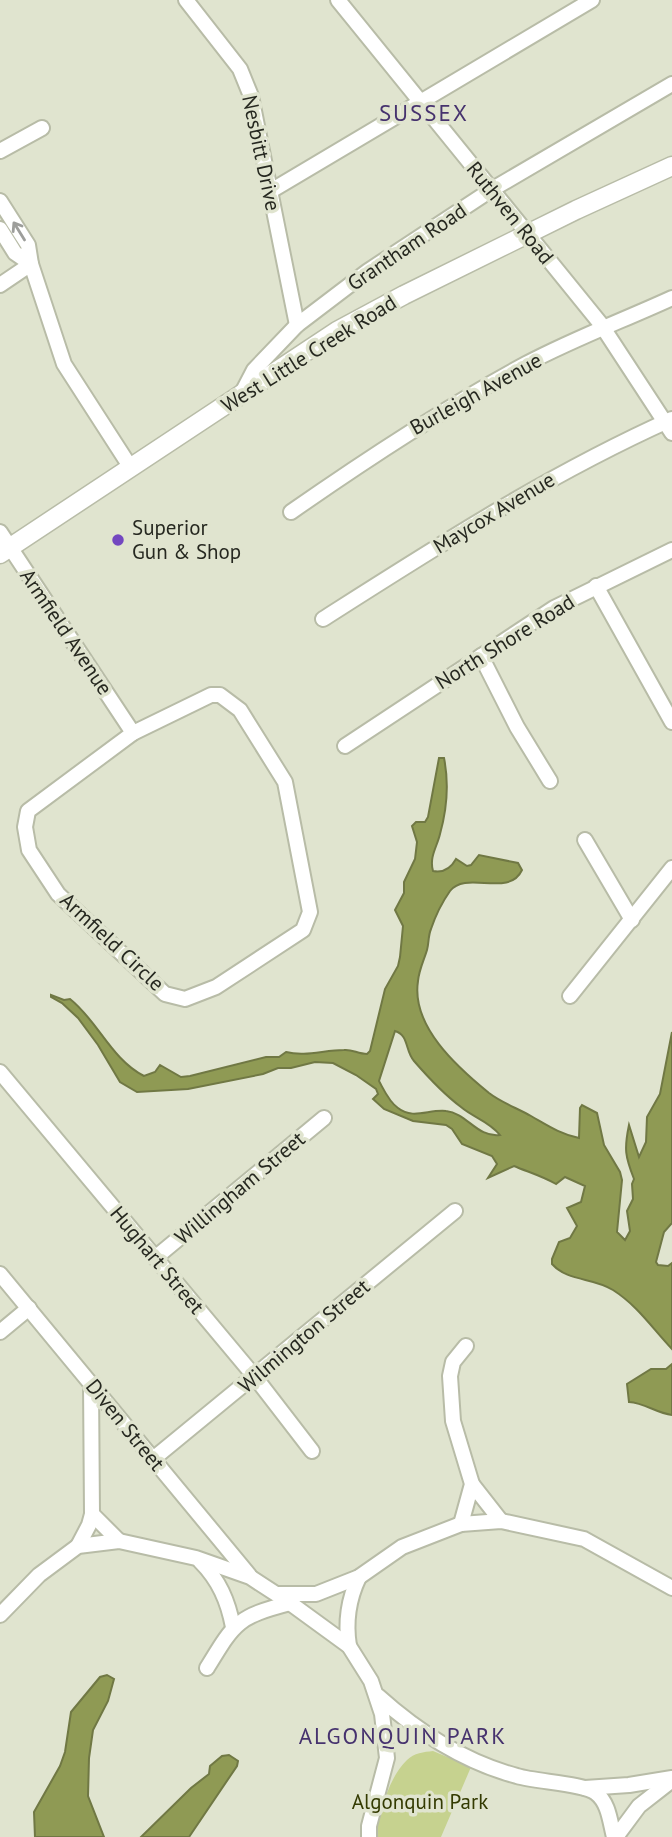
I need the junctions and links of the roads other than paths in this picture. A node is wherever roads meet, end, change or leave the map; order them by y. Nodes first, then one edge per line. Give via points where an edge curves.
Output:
1 (592, 0) edge
2 (193, 2) edge
3 (346, 2) edge
4 (672, 83) edge
5 (420, 102) junction
6 (42, 128) dead end
7 (0, 151) edge
8 (672, 166) edge
9 (491, 190) junction
10 (270, 192) junction
11 (0, 201) edge
12 (0, 229) edge
13 (527, 234) junction
14 (31, 264) junction
15 (0, 285) edge
16 (672, 298) edge
17 (298, 325) junction
18 (604, 329) junction
19 (240, 397) junction
20 (670, 424) edge
21 (131, 468) junction
22 (291, 512) dead end
23 (0, 532) edge
24 (5, 550) edge
25 (672, 550) edge
26 (596, 586) junction
27 (323, 619) dead end
28 (481, 656) junction
29 (672, 722) edge
30 (133, 733) junction
31 (345, 746) dead end
32 (550, 781) dead end
33 (585, 840) dead end
34 (672, 868) edge
35 (632, 920) junction
36 (570, 996) dead end
37 (0, 1072) edge
38 (324, 1118) dead end
39 (455, 1211) dead end
40 (155, 1258) junction
41 (0, 1274) edge
42 (29, 1308) junction
43 (0, 1332) edge
44 (466, 1346) dead end
45 (255, 1377) junction
46 (91, 1384) junction
47 (312, 1451) dead end
48 (153, 1459) junction
49 (472, 1484) junction
50 (92, 1514) junction
51 (501, 1521) junction
52 (461, 1524) junction
53 (120, 1541) junction
54 (78, 1546) junction
55 (197, 1558) junction
56 (250, 1577) junction
57 (359, 1577) junction
58 (672, 1588) edge
59 (277, 1594) junction
60 (290, 1603) junction
61 (0, 1615) edge
62 (233, 1627) junction
63 (349, 1646) junction
64 (207, 1668) dead end
65 (377, 1695) junction
66 (672, 1779) edge
67 (584, 1788) junction
68 (367, 1833) edge
69 (615, 1837) edge

1 - 5 street
2 - 10 street, Nesbitt Drive via 240,69 251,96
3 - 5 street, Ruthven Road
4 - 9 street, Grantham Road
5 - 9 street, Ruthven Road
5 - 10 street
6 - 7 street
8 - 13 main road, West Little Creek Road
9 - 13 street, Ruthven Road
9 - 17 street, Grantham Road via 368,271
10 - 17 street, Nesbitt Drive
14 -> 11 street via 28,245
12 - 14 street via 15,253
13 - 18 street, Ruthven Road
13 - 19 main road, West Little Creek Road via 337,331
14 - 15 street
14 - 21 street via 64,364
16 - 18 street, Burleigh Avenue
17 - 19 street, Grantham Road via 254,370
18 - 20 street, Ruthven Road
18 - 22 street, Burleigh Avenue via 528,363 441,411
19 - 21 main road, West Little Creek Road
20 - 27 street, Maycox Avenue via 549,478
21 - 24 main road, West Little Creek Road
23 - 24 street, Armfield Avenue
24 - 30 street, Armfield Avenue
25 - 26 street, North Shore Road
26 - 28 street, North Shore Road
26 - 29 street
28 - 31 street, North Shore Road
28 - 32 street
30 - 30 street, Armfield Circle via 29,811 25,827 29,850 58,894 165,994 186,999 216,987 303,930 310,912 285,782 240,710 220,695 211,695
33 - 35 street
34 - 35 street
35 - 36 street
37 - 40 street, Hughart Street
38 - 40 street, Willingham Street
39 - 45 street, Wilmington Street
40 - 45 street, Hughart Street
41 - 42 street, Diven Street
42 - 43 street
42 - 46 street, Diven Street
44 - 49 street via 453,1362 450,1376 453,1421
45 - 47 street, Hughart Street
45 - 48 street, Wilmington Street
46 - 48 street, Diven Street
46 - 50 street
48 - 56 street, Diven Street
49 - 51 street
49 - 52 street
50 - 53 street
50 - 54 street
51 - 52 street
51 - 58 street via 584,1539
52 - 57 street via 402,1547
53 - 54 street
53 - 55 street
54 - 61 street via 39,1575
55 - 56 street
55 - 62 street via 226,1597
56 - 59 street
57 - 59 street via 316,1594
57 - 63 street via 348,1611
59 - 60 street
60 - 62 street via 253,1614
60 - 63 street
62 - 64 street
63 - 65 street
65 - 67 street via 415,1726 472,1760 518,1777
65 - 68 street via 387,1758
66 - 67 street
66 - 69 street via 639,1806
67 - 69 street via 607,1807

